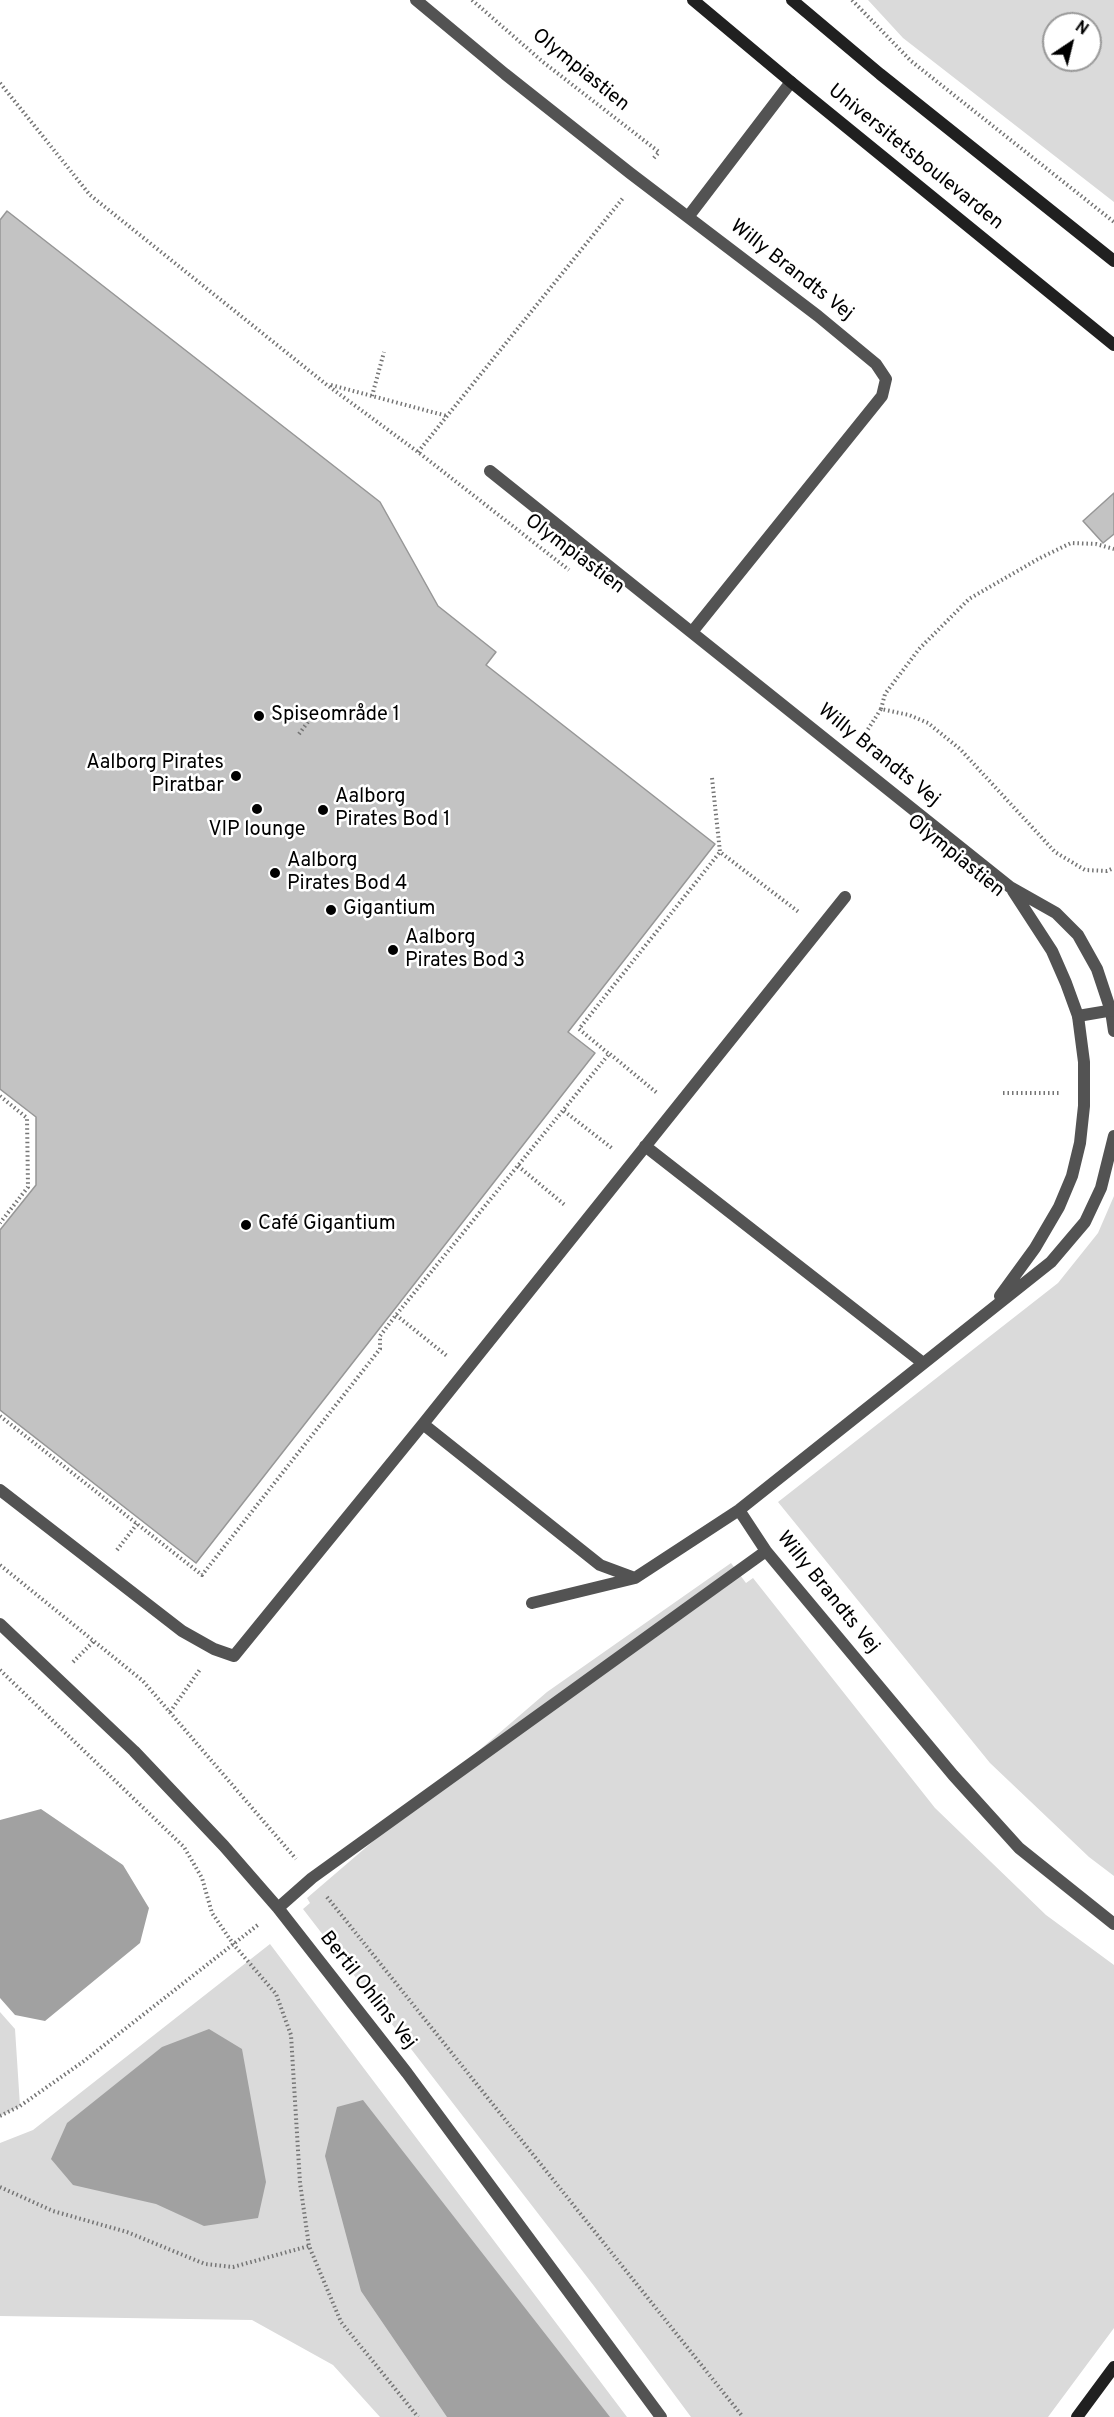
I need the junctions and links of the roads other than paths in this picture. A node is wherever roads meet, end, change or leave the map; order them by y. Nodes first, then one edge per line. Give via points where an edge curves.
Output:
1 (416, 0) edge
2 (693, 0) edge
3 (792, 0) edge
4 (791, 82) junction
5 (688, 217) junction
6 (1114, 261) edge
7 (1114, 345) edge
8 (490, 471) dead end
9 (692, 632) junction
10 (1010, 887) junction
11 (845, 897) dead end
12 (1113, 1011) edge
13 (1078, 1016) junction
14 (1114, 1031) edge
15 (1114, 1136) edge
16 (645, 1146) junction
17 (989, 1311) junction
18 (924, 1363) junction
19 (423, 1424) junction
20 (0, 1490) edge
21 (740, 1510) junction
22 (766, 1551) junction
23 (635, 1578) junction
24 (531, 1603) dead end
25 (0, 1624) edge
26 (278, 1908) junction
27 (1114, 1924) edge
28 (1114, 2367) edge
29 (661, 2417) edge
30 (1077, 2417) edge

1 - 5 street, Willy Brandts Vej
2 - 4 main road, Universitetsboulevarden
3 - 6 main road
4 - 5 street
4 - 7 main road, Universitetsboulevarden
5 - 9 street, Willy Brandts Vej via 818,316 876,364 886,379 882,396
8 - 9 street, Willy Brandts Vej
9 - 10 street, Willy Brandts Vej
10 - 12 street, Willy Brandts Vej via 1056,912 1077,935 1097,969
10 - 13 street, Willy Brandts Vej via 1052,951
11 - 16 street
12 - 13 street
12 - 14 street, Willy Brandts Vej
13 - 17 street, Willy Brandts Vej via 1084,1106 1072,1176 1035,1248
15 - 17 street, Willy Brandts Vej via 1101,1188 1085,1222 1051,1262
16 - 18 street
16 - 19 street
17 - 18 street, Willy Brandts Vej
18 - 21 street, Willy Brandts Vej
19 - 20 street via 234,1656 182,1631
19 - 23 street via 600,1565
21 - 22 street, Willy Brandts Vej
21 - 23 street
22 - 26 street via 312,1878
22 - 27 street, Willy Brandts Vej via 1012,1840
23 - 24 street
25 - 26 street, Bertil Ohlins Vej via 134,1751
26 - 29 street, Bertil Ohlins Vej via 407,2073
28 - 30 main road

